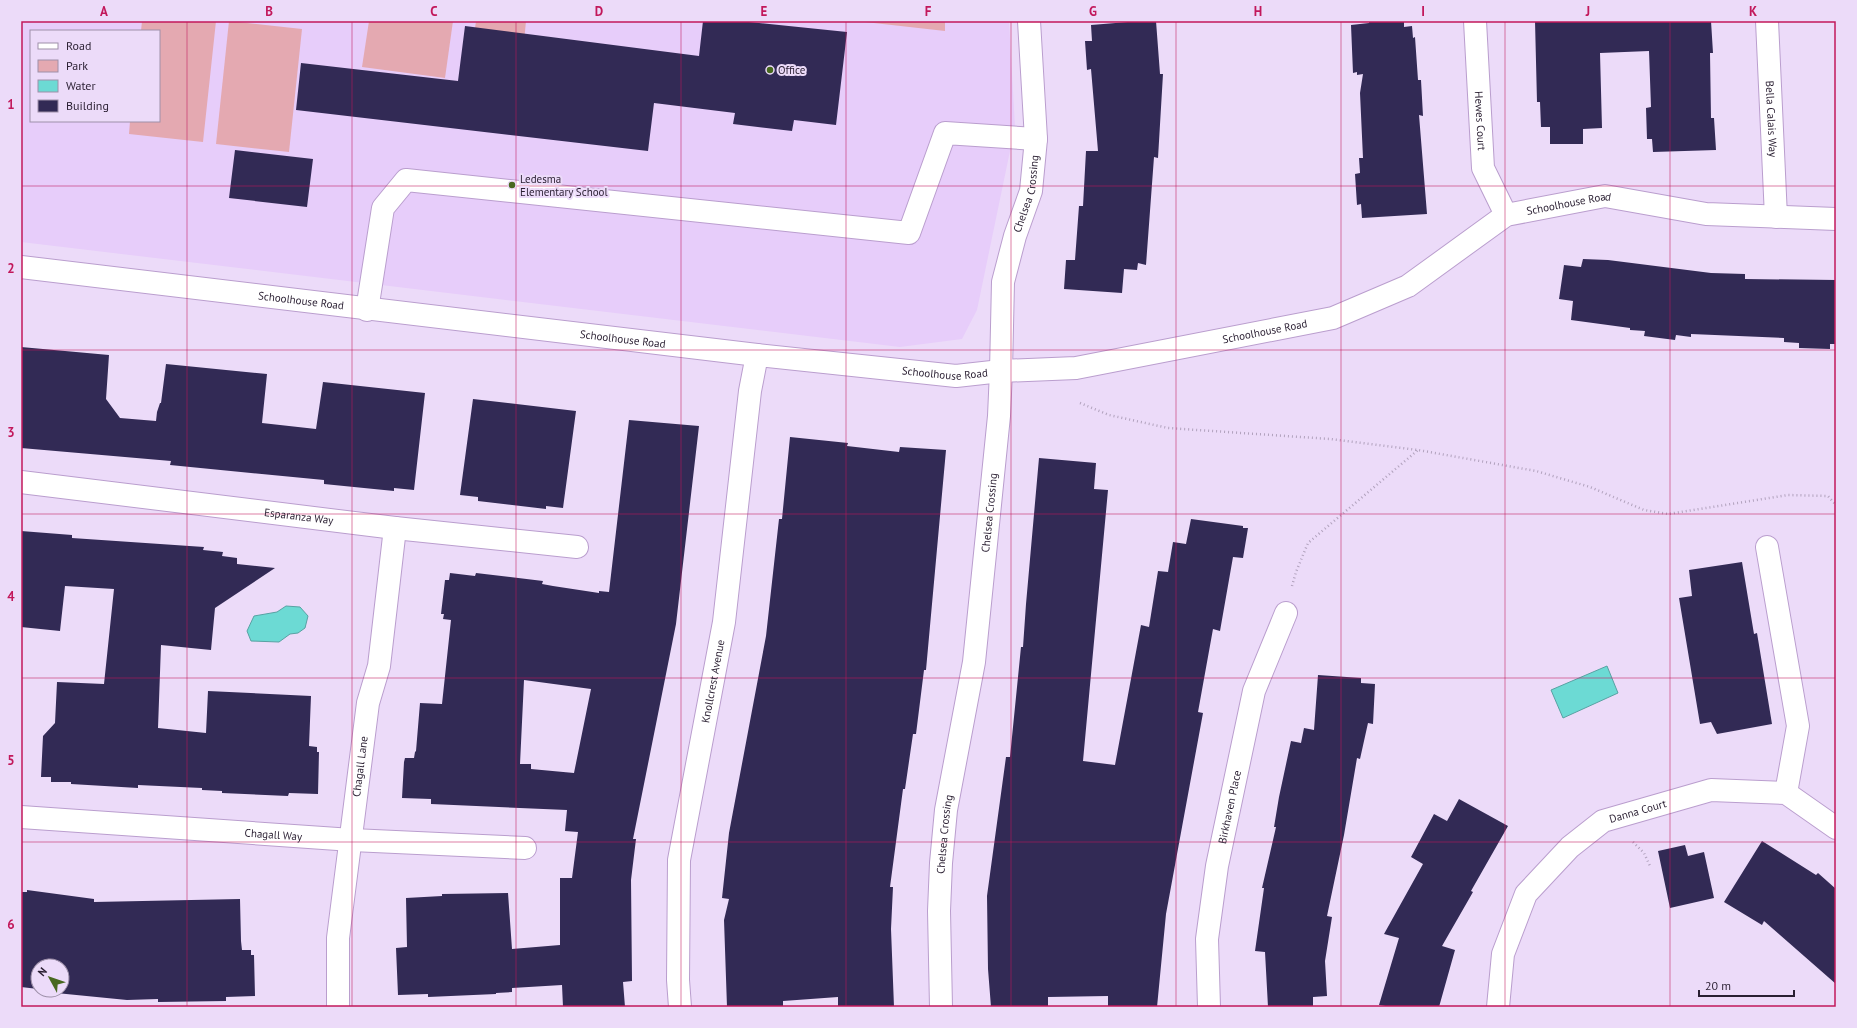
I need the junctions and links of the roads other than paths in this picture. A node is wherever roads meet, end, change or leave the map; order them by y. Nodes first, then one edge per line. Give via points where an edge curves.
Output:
1 (1029, 21) edge
2 (1475, 21) edge
3 (1767, 21) edge
4 (1036, 140) junction
5 (1506, 216) junction
6 (1776, 217) junction
7 (1836, 219) edge
8 (21, 267) edge
9 (367, 310) junction
10 (757, 355) junction
11 (1002, 371) junction
12 (21, 482) edge
13 (395, 528) junction
14 (577, 547) dead end
15 (1767, 547) dead end
16 (1286, 613) road end
17 (1786, 793) junction
18 (21, 817) edge
19 (1836, 828) edge
20 (352, 840) junction
21 (525, 848) dead end
22 (338, 1007) edge
23 (680, 1007) edge
24 (941, 1007) edge
25 (1209, 1007) edge
26 (1498, 1007) edge

1 - 4 street, Chelsea Crossing
2 - 5 street, Hewes Court via 1483,168
3 - 6 street, Bella Calais Way
4 - 9 street via 945,133 909,233 406,180 383,208
4 - 11 street, Chelsea Crossing via 1031,191 1015,236 1003,282
5 - 6 street, Schoolhouse Road via 1605,196 1706,214
5 - 11 street, Schoolhouse Road via 1408,286 1333,318 1076,368
6 - 7 street, Schoolhouse Road
8 - 9 street, Schoolhouse Road
9 - 10 street, Schoolhouse Road
10 - 11 street, Schoolhouse Road via 956,376
10 - 23 street, Knollcrest Avenue via 750,391 724,622 679,860
11 - 24 street, Chelsea Crossing via 974,662 946,810 941,862 938,911
12 - 13 street, Esparanza Way
13 - 14 street, Esparanza Way
13 - 20 street, Chagall Lane via 379,666 368,703
15 - 17 street via 1798,726
16 - 25 street, Birkhaven Place via 1254,691 1217,866 1206,939
17 - 19 street
17 - 26 street, Danna Court via 1710,790 1603,821 1570,847 1526,894 1502,954
18 - 20 street, Chagall Way
20 - 21 street, Chagall Way
20 - 22 street, Chagall Lane via 338,938

